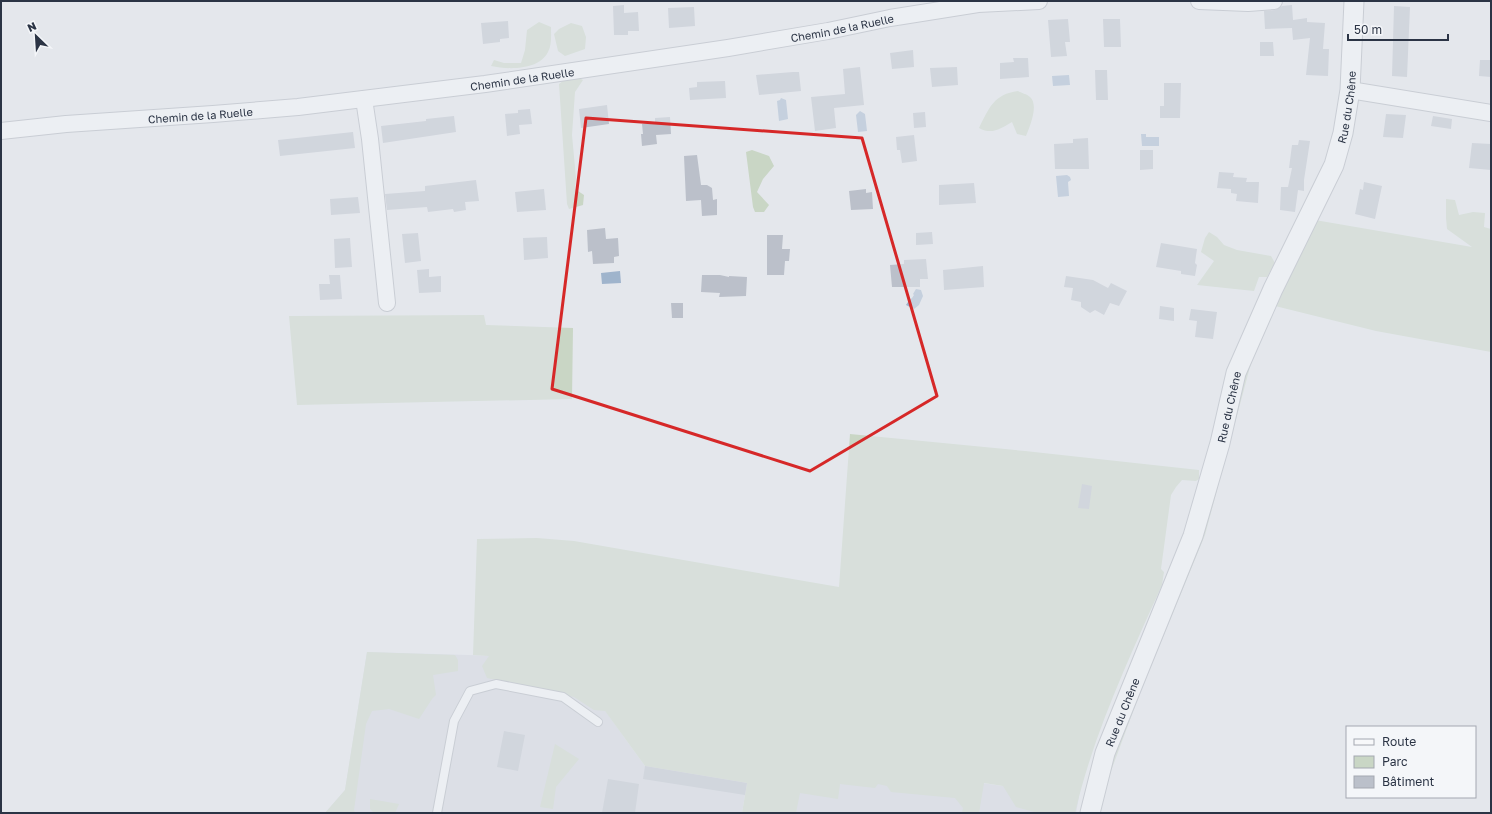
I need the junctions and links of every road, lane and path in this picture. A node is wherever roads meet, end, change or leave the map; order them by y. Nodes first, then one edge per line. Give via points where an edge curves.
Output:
1 (1039, 1) edge
2 (1199, 1) edge
3 (1274, 1) edge
4 (1354, 1) edge
5 (1350, 90) junction
6 (364, 99) junction
7 (1491, 113) edge
8 (1, 131) edge
9 (387, 303) dead end
10 (598, 722) dead end
11 (437, 813) edge
12 (1090, 813) edge

1 - 6 street, Chemin de la Ruelle via 978,4 728,48
2 - 3 street
4 - 5 street, Rue du Chêne
5 - 7 street
5 - 12 street, Rue du Chêne via 1343,133 1334,164 1273,289 1236,373 1220,443 1193,536 1105,753
6 - 8 street, Chemin de la Ruelle via 298,107
6 - 9 street
10 - 11 lane via 563,697 496,684 470,691 454,721

